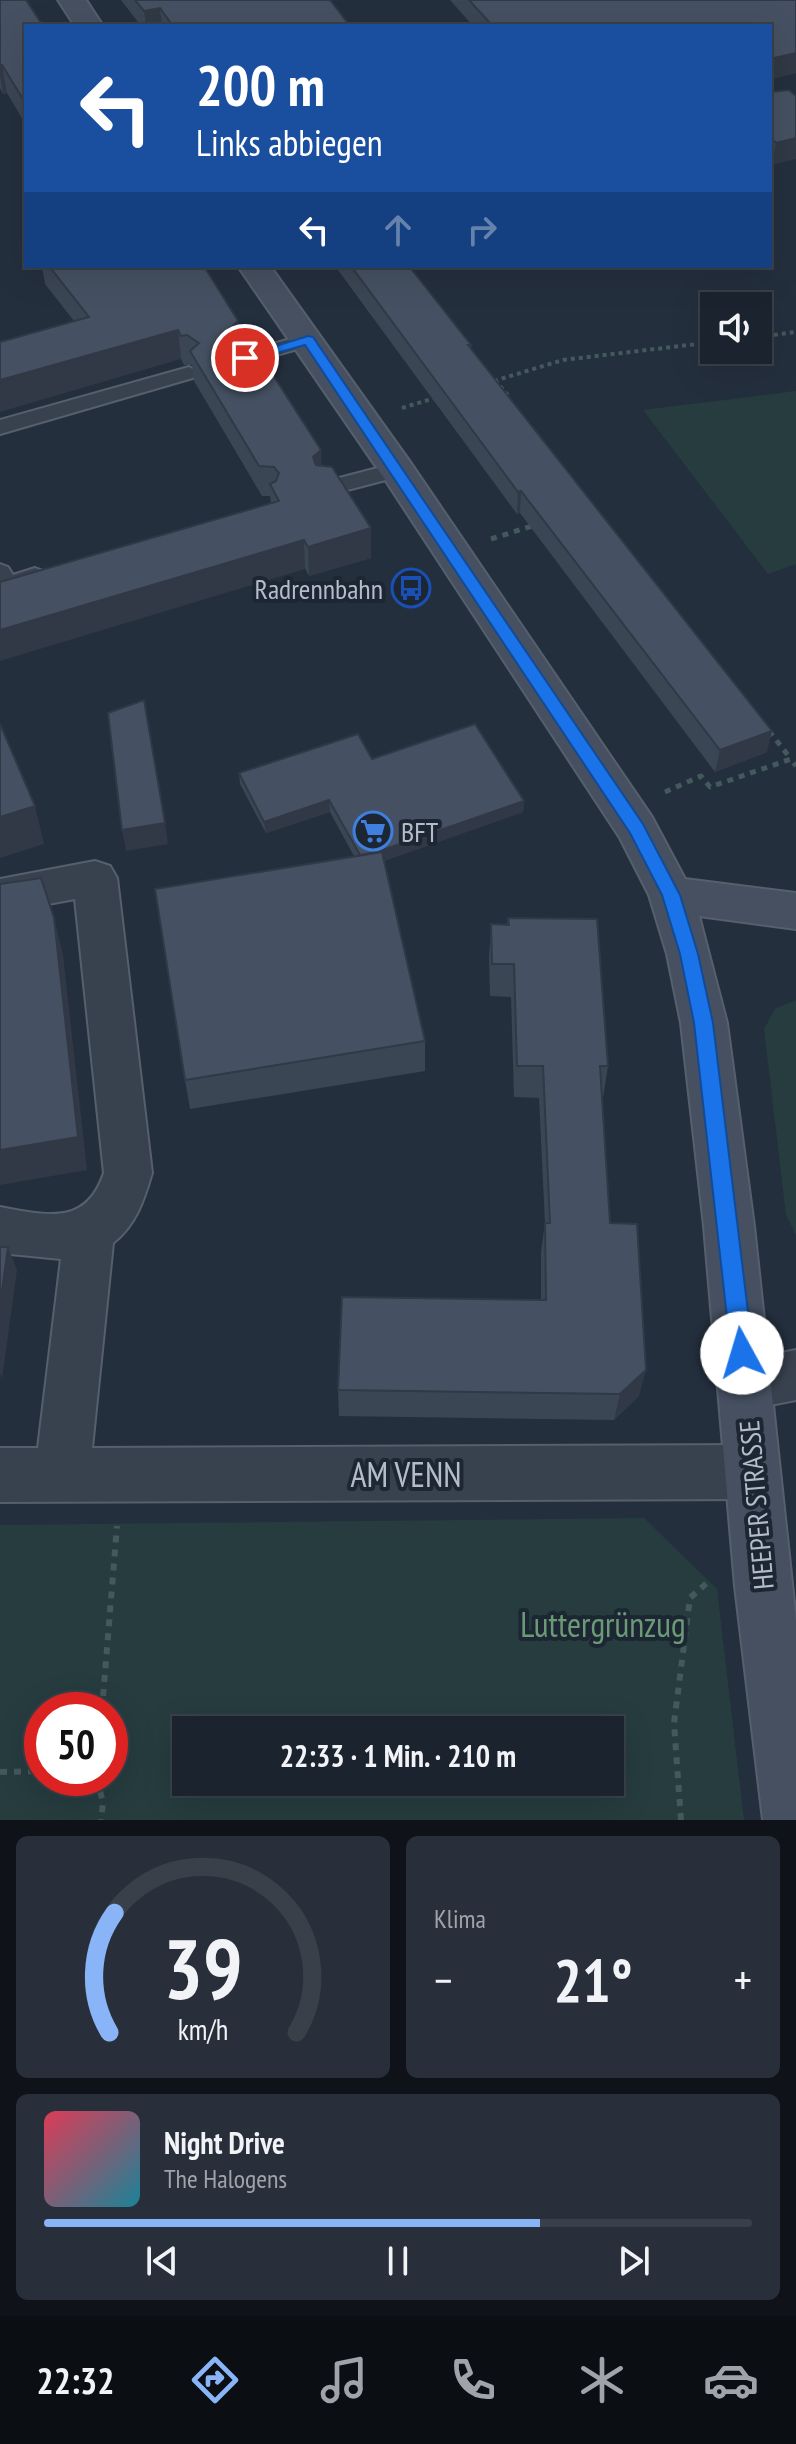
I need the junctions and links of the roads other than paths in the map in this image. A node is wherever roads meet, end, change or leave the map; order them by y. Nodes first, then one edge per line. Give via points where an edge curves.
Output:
1 (72, 0) edge
2 (88, 24) edge
3 (255, 268) edge
4 (308, 340) junction
5 (245, 358) edge
6 (189, 373) dead end
7 (0, 427) edge
8 (397, 470) junction
9 (328, 488) edge
10 (50, 571) edge
11 (0, 572) edge
12 (671, 895) junction
13 (0, 896) edge
14 (796, 911) edge
15 (0, 1230) edge
16 (89, 1232) junction
17 (796, 1375) edge
18 (745, 1385) junction
19 (751, 1472) junction
20 (62, 1474) junction
21 (0, 1475) edge
22 (793, 1820) edge

1 - 2 main road
3 - 4 main road, HEEPER STRASSE
4 - 5 lane
4 - 8 main road, HEEPER STRASSE
6 - 7 lane
8 - 9 lane
8 - 12 main road, HEEPER STRASSE via 637,829
10 - 11 lane via 6,585
12 - 14 main road
12 - 18 main road, HEEPER STRASSE via 704,1023
13 - 16 street via 95,878 128,1173 124,1194 110,1217
15 - 16 street via 42,1237
16 - 20 street
17 - 18 street
18 - 19 main road, HEEPER STRASSE
19 - 20 street, AM VENN
19 - 22 main road, HEEPER STRASSE
20 - 21 street, AM VENN

